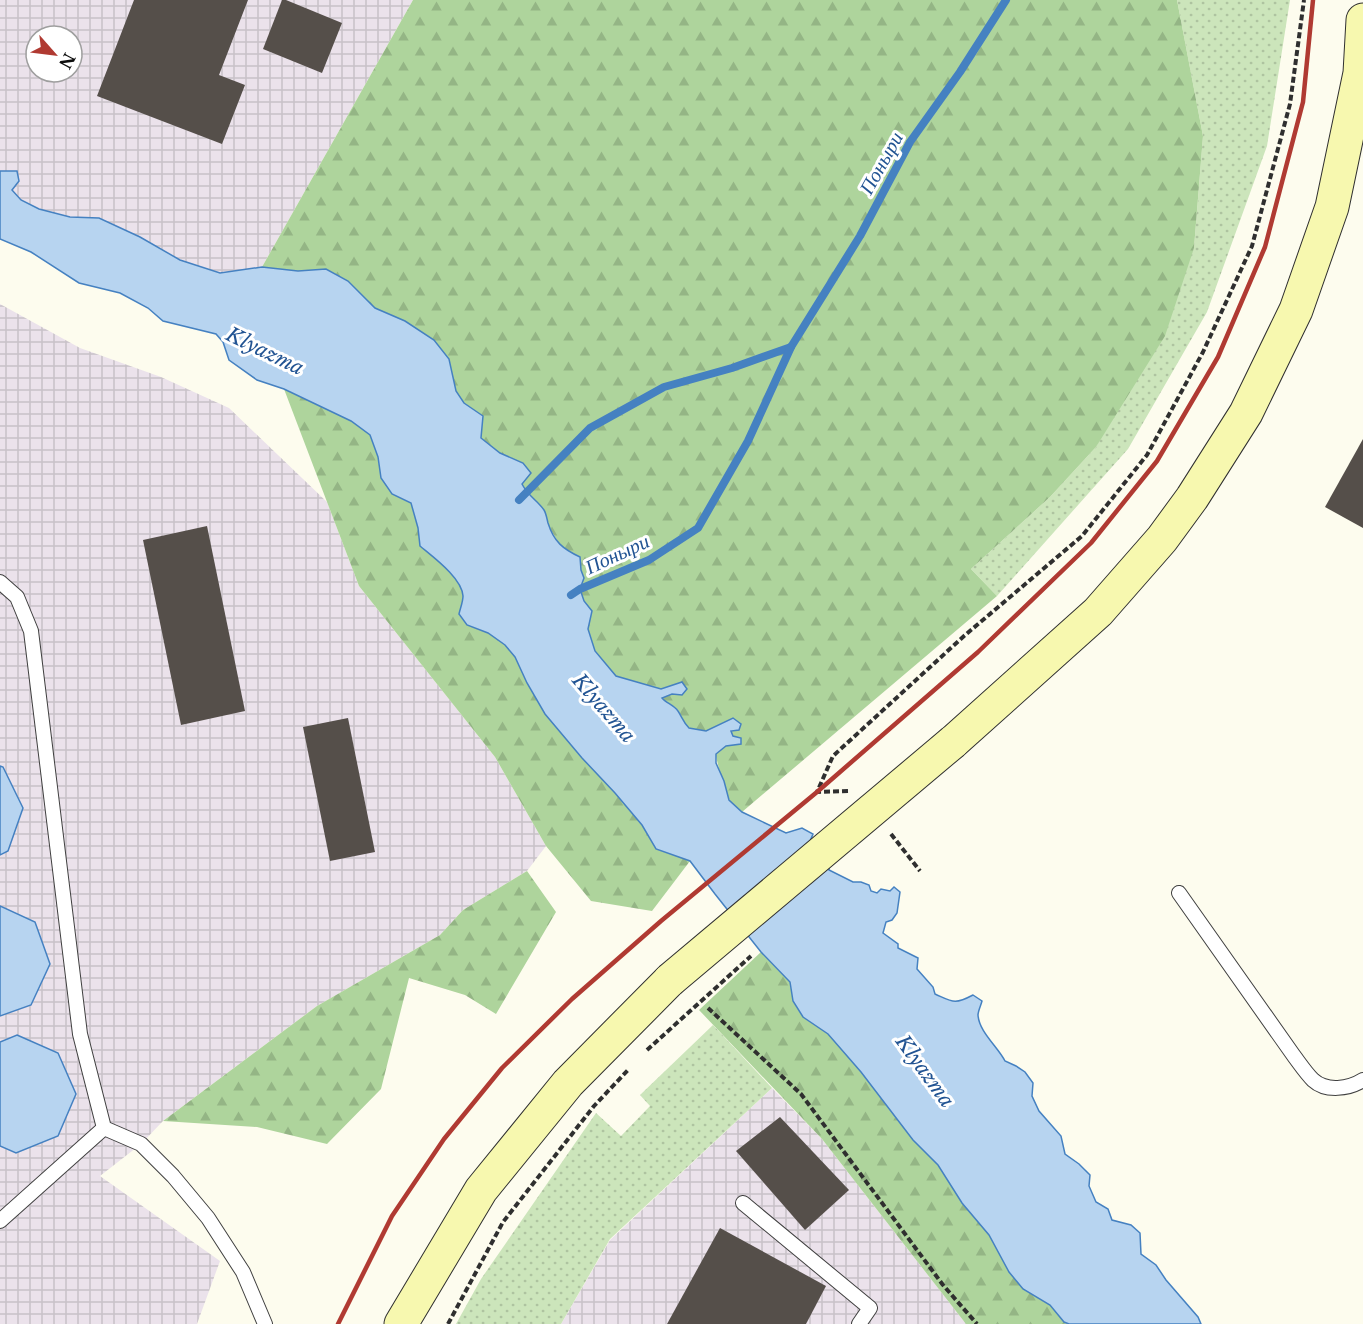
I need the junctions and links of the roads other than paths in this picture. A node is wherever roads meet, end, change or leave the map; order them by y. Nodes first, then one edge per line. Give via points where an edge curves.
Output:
1 (1363, 20) edge
2 (0, 582) edge
3 (1179, 893) dead end
4 (1363, 1080) edge
5 (104, 1128) junction
6 (743, 1203) dead end
7 (0, 1221) edge
8 (265, 1324) edge
9 (401, 1324) edge
10 (859, 1324) edge

1 - 9 street, bridge via 1360,73 1332,207 1296,310 1246,413 1162,539 1098,612 952,742 670,980 568,1083 481,1190
2 - 5 lane via 17,597 31,631 80,1034
3 - 4 lane via 1314,1081 1335,1089
5 - 7 lane
5 - 8 lane via 141,1143 208,1218 243,1272
6 - 10 lane via 870,1308

